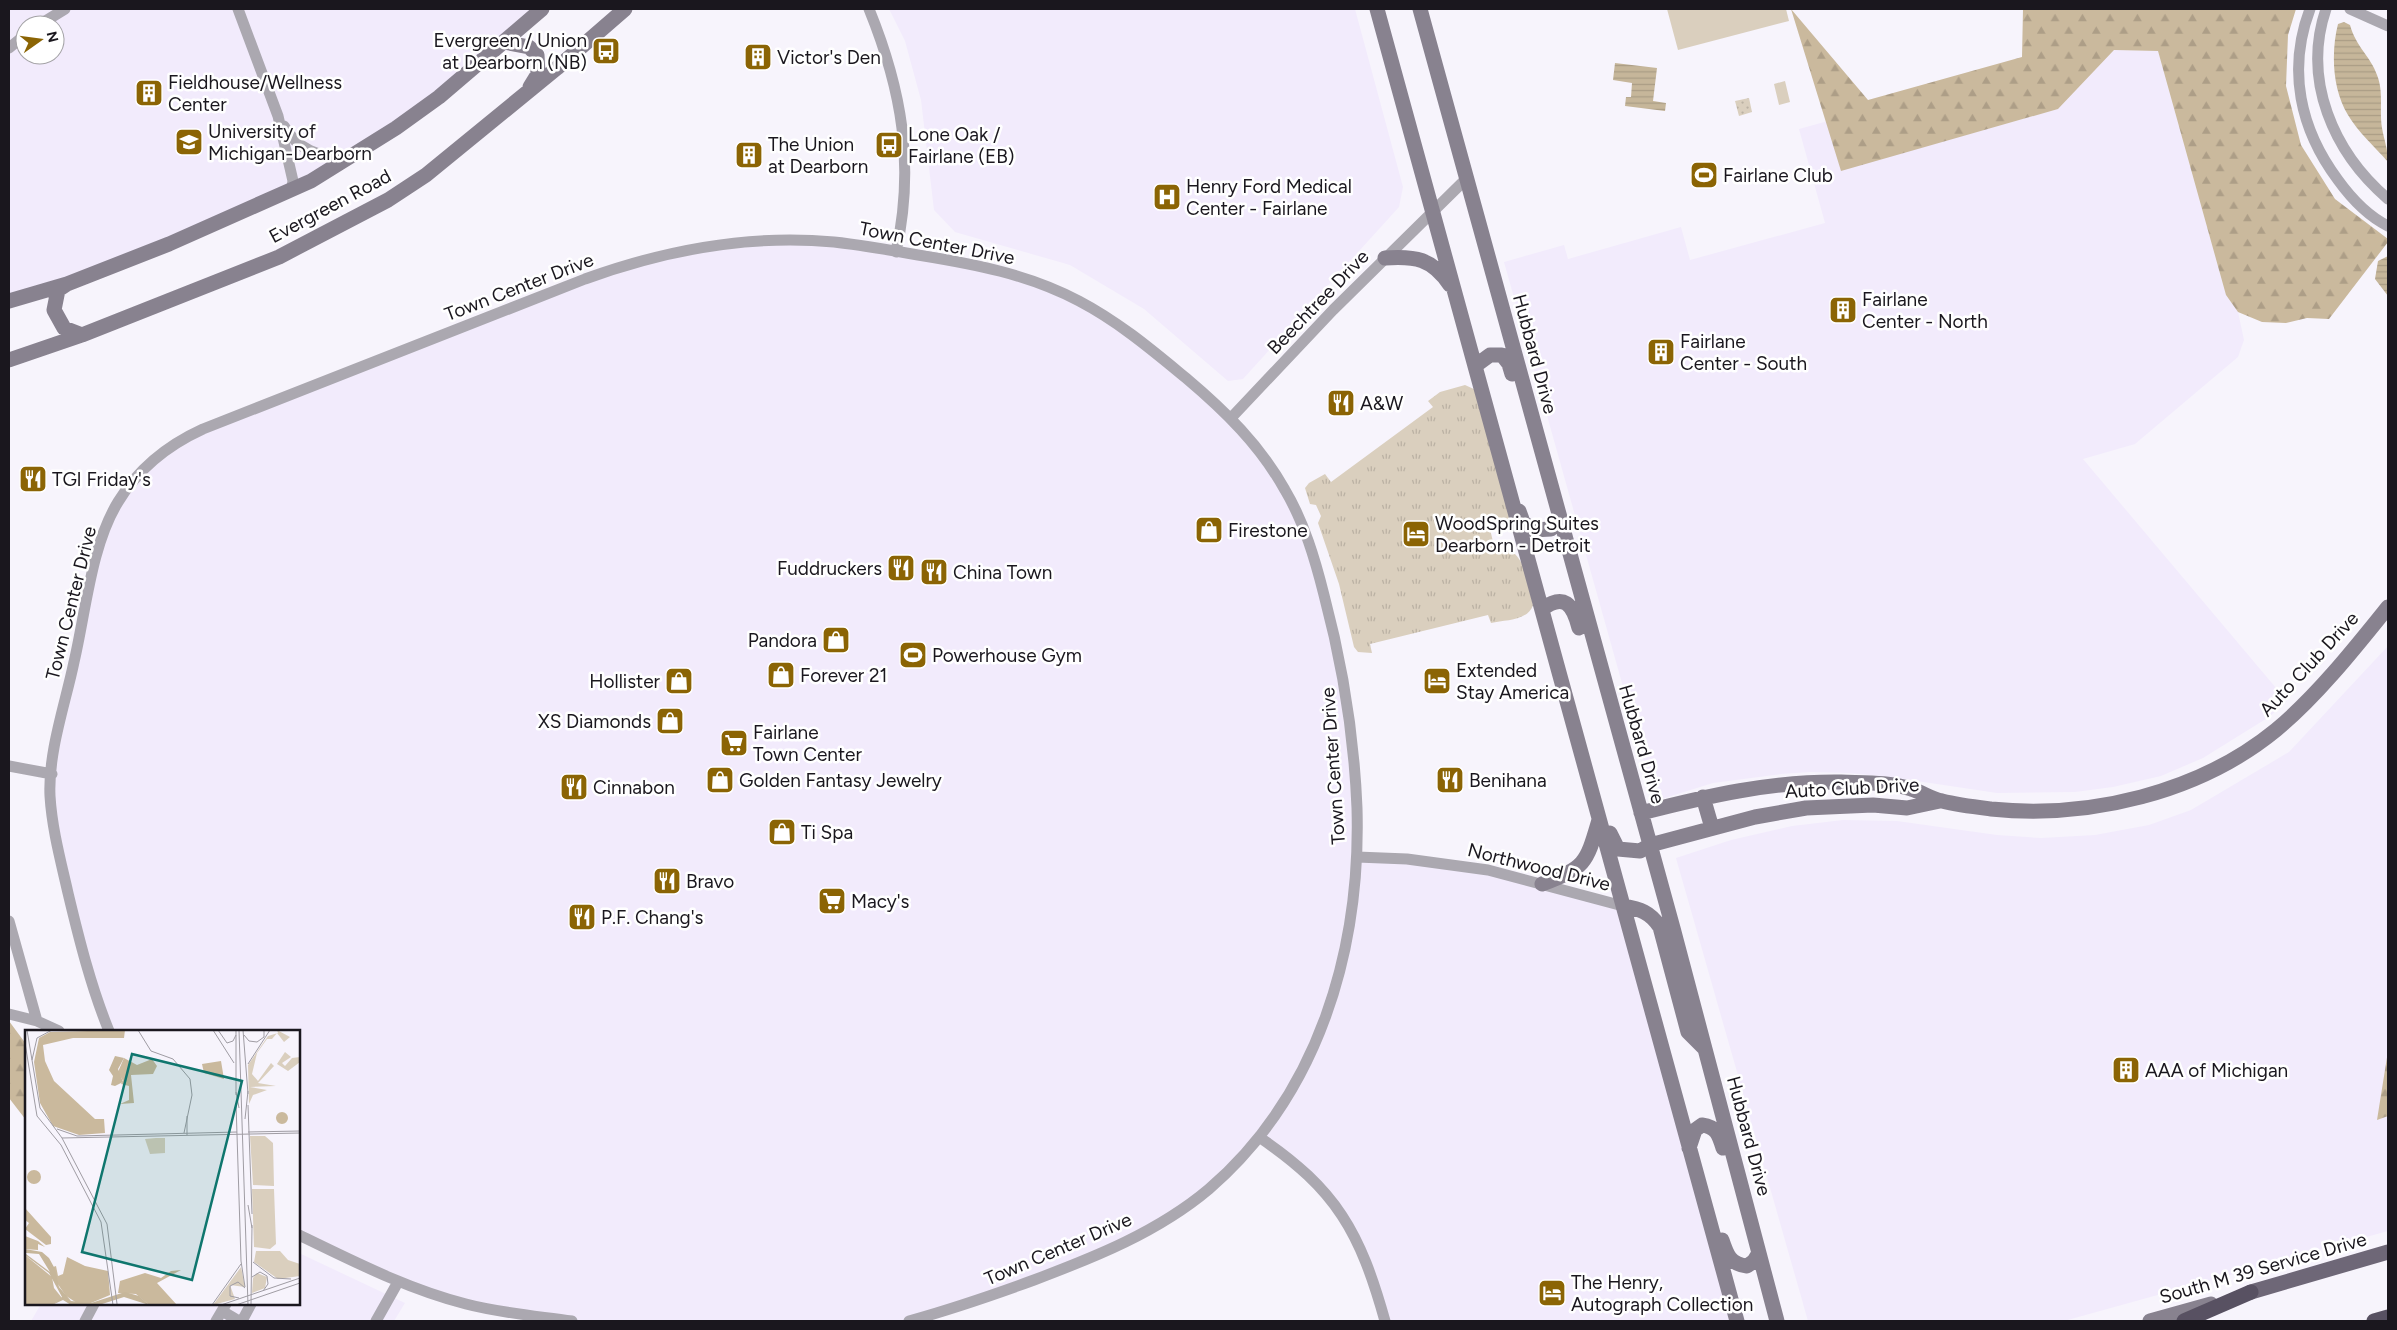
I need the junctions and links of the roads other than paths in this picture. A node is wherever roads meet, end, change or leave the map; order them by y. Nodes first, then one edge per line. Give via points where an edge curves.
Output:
1 (238, 9) edge
2 (542, 9) edge
3 (624, 9) edge
4 (869, 9) edge
5 (1377, 9) edge
6 (1420, 9) edge
7 (2310, 9) edge
8 (2326, 9) edge
9 (2350, 9) edge
10 (2388, 26) edge
11 (504, 42) junction
12 (527, 93) junction
13 (278, 116) junction
14 (2346, 154) junction
15 (344, 160) junction
16 (2327, 166) junction
17 (1466, 179) junction
18 (292, 191) junction
19 (2388, 199) edge
20 (1432, 213) junction
21 (2388, 226) edge
22 (896, 252) junction
23 (1385, 258) junction
24 (67, 284) junction
25 (1455, 293) junction
26 (9, 301) edge
27 (82, 335) junction
28 (9, 360) edge
29 (1475, 366) junction
30 (1231, 418) junction
31 (1541, 454) junction
32 (1499, 459) junction
33 (1560, 520) junction
34 (2388, 607) edge
35 (1542, 609) junction
36 (1569, 707) junction
37 (1615, 724) junction
38 (9, 766) edge
39 (52, 774) junction
40 (1836, 782) junction
41 (1797, 783) junction
42 (1703, 797) junction
43 (1940, 801) junction
44 (1834, 805) junction
45 (1778, 812) junction
46 (1641, 813) junction
47 (1599, 820) junction
48 (1712, 828) junction
49 (1650, 845) junction
50 (1357, 857) junction
51 (1542, 884) junction
52 (1623, 906) junction
53 (9, 920) edge
54 (9, 1014) edge
55 (37, 1021) junction
56 (57, 1030) edge
57 (107, 1030) edge
58 (1706, 1050) junction
59 (1259, 1137) junction
60 (1689, 1148) junction
61 (1706, 1211) junction
62 (1753, 1231) junction
63 (300, 1235) edge
64 (2388, 1252) edge
65 (1759, 1253) junction
66 (398, 1282) junction
67 (2251, 1292) junction
68 (93, 1305) edge
69 (251, 1305) edge
70 (221, 1312) edge
71 (499, 1316) edge
72 (2388, 1317) edge
73 (935, 1318) edge
74 (85, 1321) edge
75 (240, 1321) edge
76 (376, 1321) edge
77 (572, 1321) edge
78 (909, 1321) edge
79 (1385, 1321) edge
80 (1737, 1321) edge
81 (1777, 1321) edge
82 (2150, 1321) edge
83 (2184, 1321) edge
84 (2374, 1321) edge

1 - 13 street
2 - 11 street, Evergreen Road
3 - 12 street, Evergreen Road
4 - 22 street via 891,70 904,136 905,205
5 - 20 street
6 - 17 street, Hubbard Drive
7 - 16 street via 2298,54 2298,93 2309,133
8 - 14 street via 2319,30 2320,90 2330,123
9 - 10 street
11 - 12 street via 529,47 537,54 538,74
11 - 15 street, Evergreen Road via 439,97
12 - 27 street, Evergreen Road via 426,175 388,200 279,257
13 - 15 street via 295,142 314,154
13 - 18 street via 293,181
14 - 16 street
14 - 19 street via 2370,184
15 - 18 street, Evergreen Road
16 - 21 street via 2351,198
17 - 20 street
17 - 31 street, Hubbard Drive
18 - 24 street, Evergreen Road
20 - 23 street, Beechtree Drive
20 - 25 street
22 - 30 street, Town Center Drive via 1004,271 1076,299 1125,329
22 - 39 street, Town Center Drive via 836,243 768,241 712,246 649,258 585,279 376,360 178,442 141,472 112,514 98,551
23 - 25 street via 1408,256 1422,260 1441,274
23 - 30 street, Beechtree Drive
24 - 26 street, Evergreen Road
24 - 27 street via 58,290 54,310 64,328
25 - 29 street
27 - 28 street, Evergreen Road
29 - 31 street via 1490,355 1502,355 1509,364 1530,440
29 - 32 street
30 - 50 street, Town Center Drive via 1271,466 1287,493 1304,527 1321,580 1338,646 1350,722 1356,779
31 - 33 street, Hubbard Drive
32 - 33 street via 1510,476 1523,522 1539,531 1551,529
32 - 35 street
33 - 37 street, Hubbard Drive
34 - 43 street, Auto Club Drive via 2276,730 2241,754 2192,779 2112,804 2070,809 1993,809
35 - 36 street
35 - 37 street via 1552,602 1561,601 1576,614 1602,707
36 - 47 street
36 - 49 street, Auto Club Drive via 1582,730 1612,840 1618,849 1628,852 1640,851
37 - 46 street, Hubbard Drive
38 - 39 street
39 - 57 street, Town Center Drive via 50,795 62,870
40 - 41 street, Auto Club Drive
40 - 43 street, Auto Club Drive via 1910,788
40 - 44 street
41 - 42 street, Auto Club Drive
41 - 45 street via 1793,800
42 - 46 street, Auto Club Drive
42 - 48 street
43 - 44 street, Auto Club Drive via 1907,808
44 - 45 street, Auto Club Drive
45 - 48 street, Auto Club Drive
46 - 49 street, Hubbard Drive
47 - 51 street via 1590,853 1582,865
47 - 52 street
48 - 49 street, Auto Club Drive
49 - 58 street, Hubbard Drive
50 - 51 street, Northwood Drive via 1451,864
50 - 59 street, Town Center Drive via 1348,938 1330,1010 1296,1083
51 - 52 street, Northwood Drive
52 - 58 street via 1653,916 1660,927 1688,1032
52 - 60 street
53 - 55 street
54 - 55 street
55 - 56 street
58 - 62 street, Hubbard Drive
59 - 73 street, Town Center Drive via 1208,1189 1143,1234
59 - 79 street via 1309,1174 1340,1209 1366,1261
60 - 61 street
60 - 62 street via 1695,1130 1702,1125 1711,1126 1718,1132 1741,1215
61 - 65 street via 1717,1226 1728,1257 1747,1266
61 - 80 street
62 - 65 street, Hubbard Drive
63 - 66 street
64 - 67 main road, South M 39 Service Drive
65 - 81 street, Hubbard Drive
66 - 71 street
66 - 76 street
67 - 82 street, South M 39 Service Drive
67 - 83 highway
68 - 74 street
69 - 75 street
70 - 75 street
71 - 77 street
72 - 84 highway
73 - 78 street, Town Center Drive

